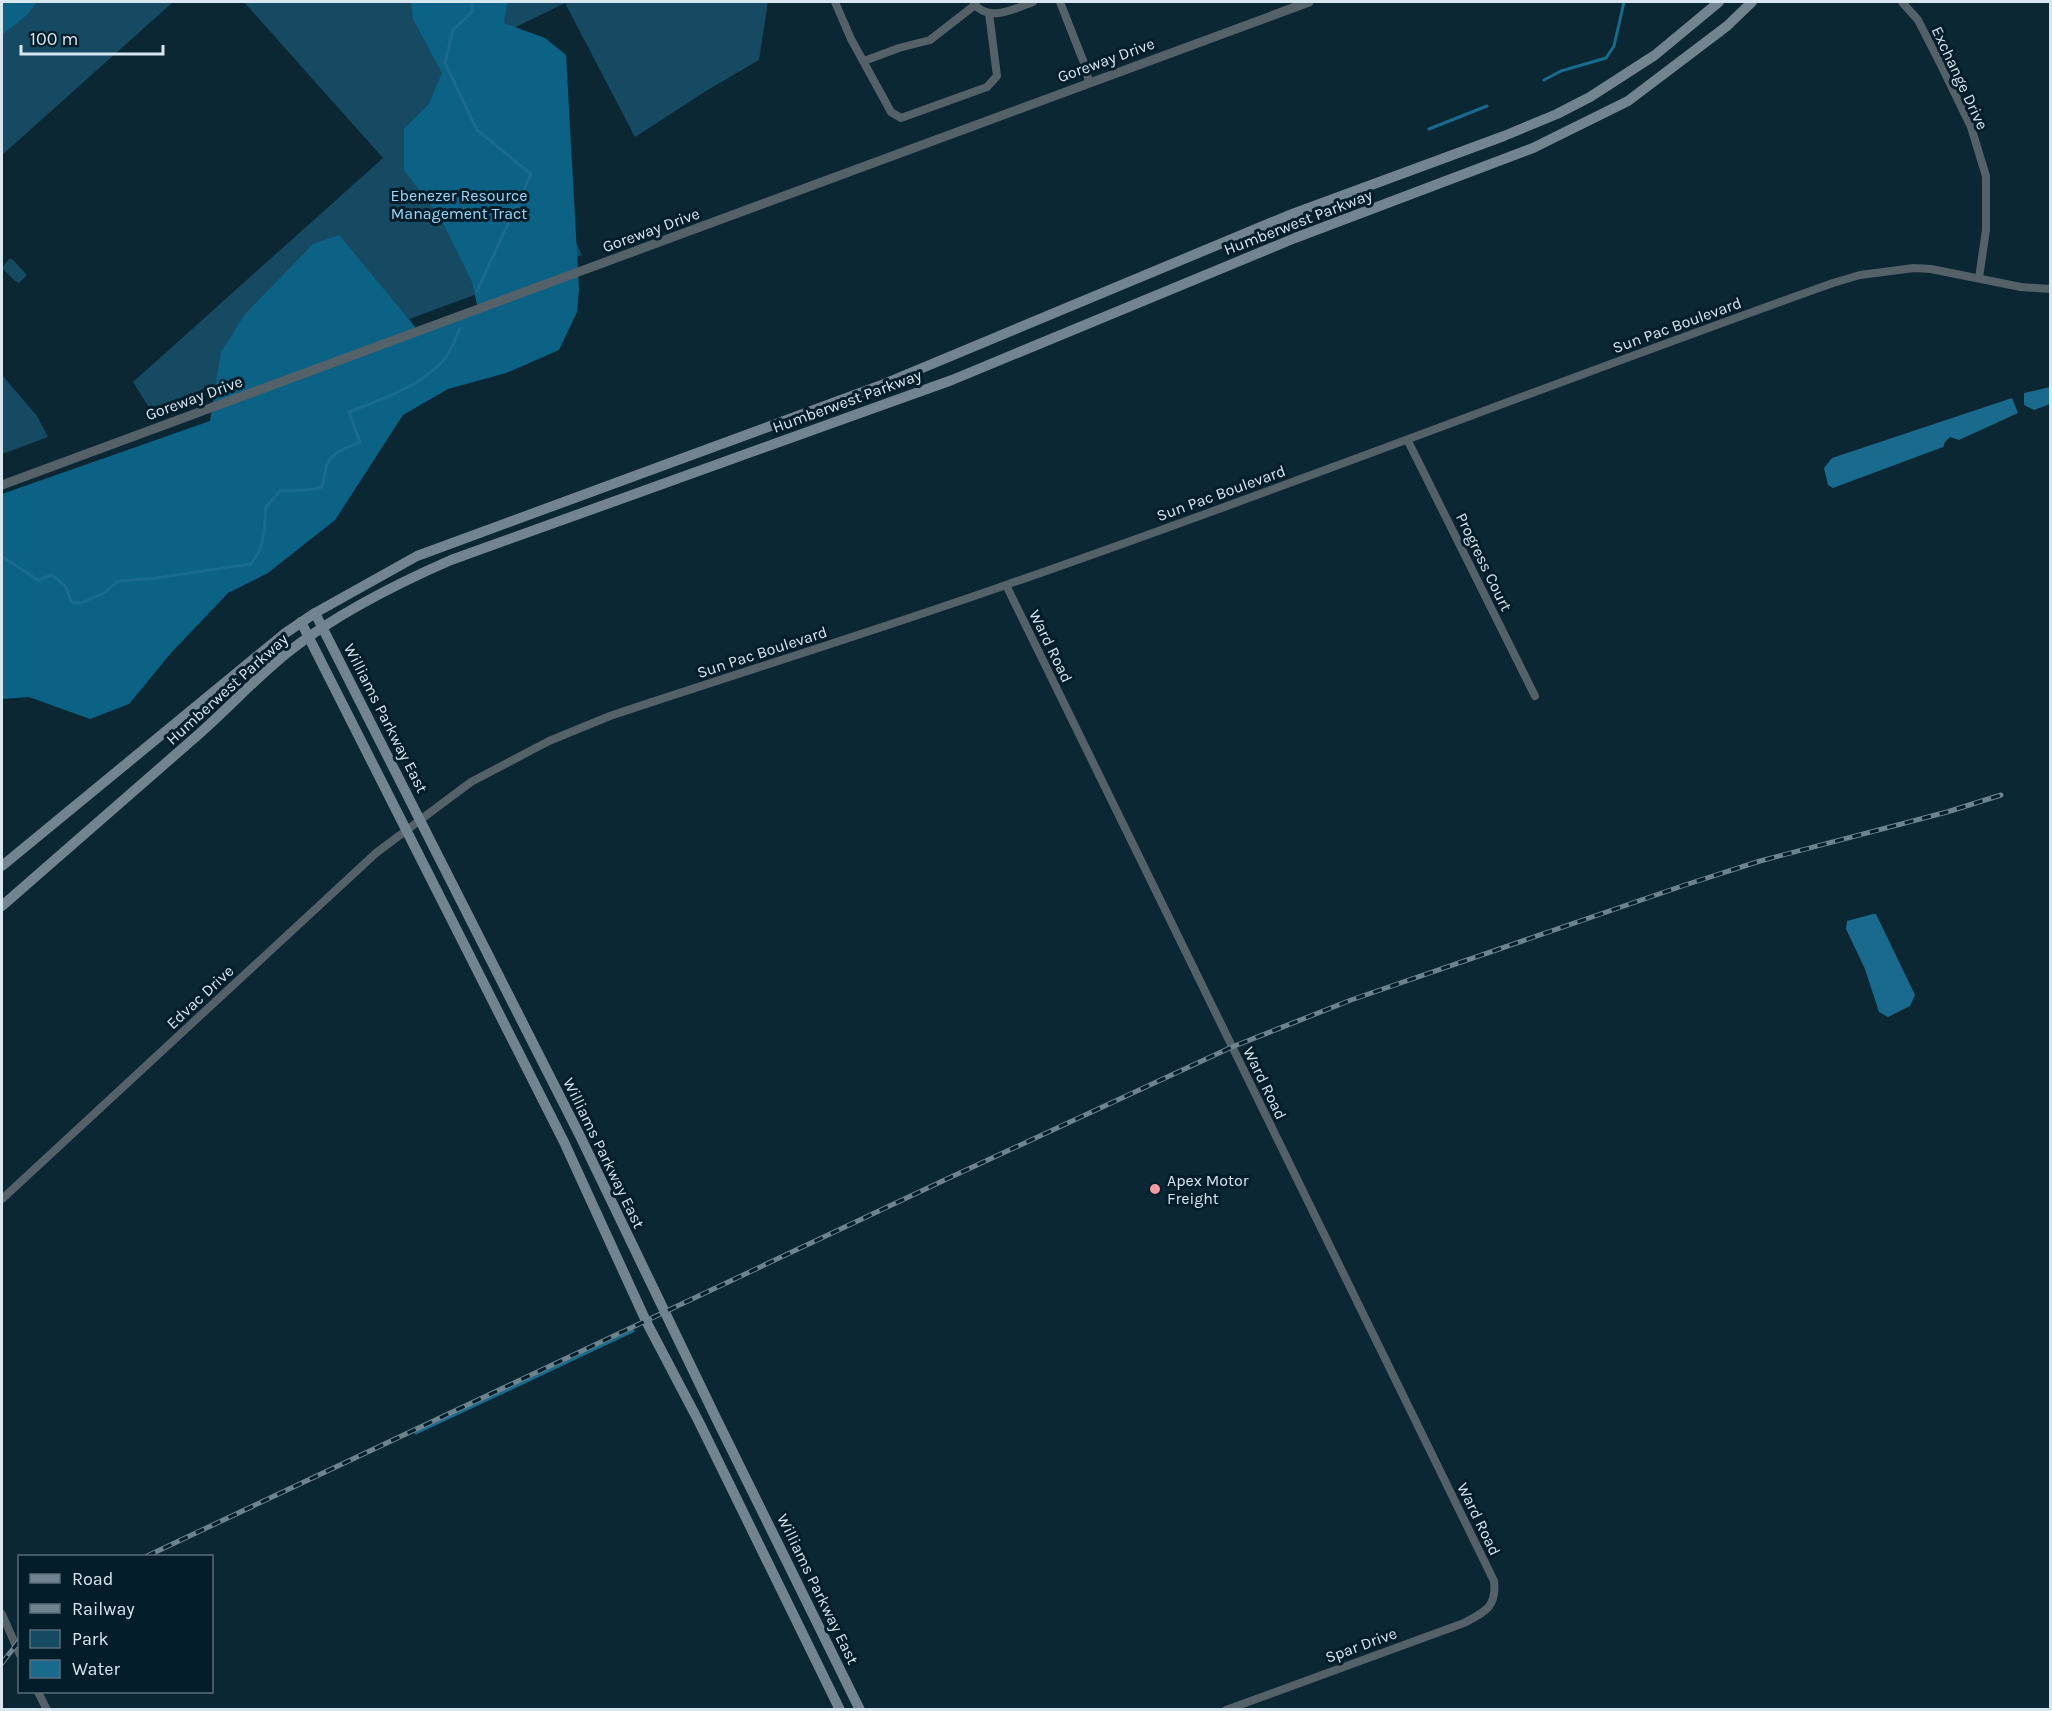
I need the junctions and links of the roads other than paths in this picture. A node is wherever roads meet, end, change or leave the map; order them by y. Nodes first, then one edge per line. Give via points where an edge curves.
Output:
1 (835, 2) edge
2 (1033, 2) edge
3 (1060, 2) edge
4 (1309, 2) edge
5 (1719, 2) edge
6 (1752, 2) edge
7 (1902, 2) edge
8 (974, 3) edge
9 (988, 14) junction
10 (864, 61) junction
11 (1089, 82) junction
12 (1979, 278) junction
13 (2050, 289) edge
14 (1408, 441) junction
15 (2, 485) edge
16 (1006, 585) junction
17 (315, 613) junction
18 (300, 622) junction
19 (323, 628) junction
20 (309, 637) junction
21 (1535, 696) dead end
22 (421, 820) junction
23 (406, 832) junction
24 (2, 866) edge
25 (2, 906) edge
26 (2, 1199) edge
27 (1496, 1593) joint
28 (2, 1614) edge
29 (18, 1650) edge
30 (38, 1693) edge
31 (47, 1710) edge
32 (840, 1710) edge
33 (860, 1710) edge
34 (1226, 1710) edge

1 - 10 street
2 - 9 street
3 - 11 street
4 - 11 street, Goreway Drive
5 - 17 main road, Humberwest Parkway via 1655,55 1557,114 1287,216 879,386 417,556
6 - 19 main road, Humberwest Parkway via 1727,26 1628,101 1533,148 1295,238 952,380 451,560 383,592
7 - 12 street, Exchange Drive via 1918,21 1941,64 1971,127 1986,176 1986,230
8 - 9 street via 978,10
8 - 10 street via 930,40
9 - 10 street via 997,76 987,87 901,118 891,112
11 - 15 street, Goreway Drive
12 - 13 street, Sun Pac Boulevard
12 - 14 street, Sun Pac Boulevard via 1914,268 1860,275
14 - 16 street, Sun Pac Boulevard
14 - 21 street, Progress Court
16 - 22 street, Sun Pac Boulevard via 606,718 507,761 471,782
16 - 27 street, Ward Road via 1406,1398 1494,1581
17 - 18 main road, Humberwest Parkway
17 - 19 main road, Williams Parkway East
18 - 20 main road, Williams Parkway East
18 - 24 main road, Humberwest Parkway
19 - 20 main road, Humberwest Parkway
19 - 22 main road, Williams Parkway East
20 - 23 main road, Williams Parkway East
20 - 25 main road, Humberwest Parkway via 263,673 227,710
22 - 23 street, Edvac Drive
22 - 33 main road, Williams Parkway East
23 - 26 street, Edvac Drive via 376,853
23 - 32 main road, Williams Parkway East via 564,1142 646,1321
27 - 34 street, Spar Drive via 1483,1612 1464,1623
28 - 29 street
30 - 31 street

